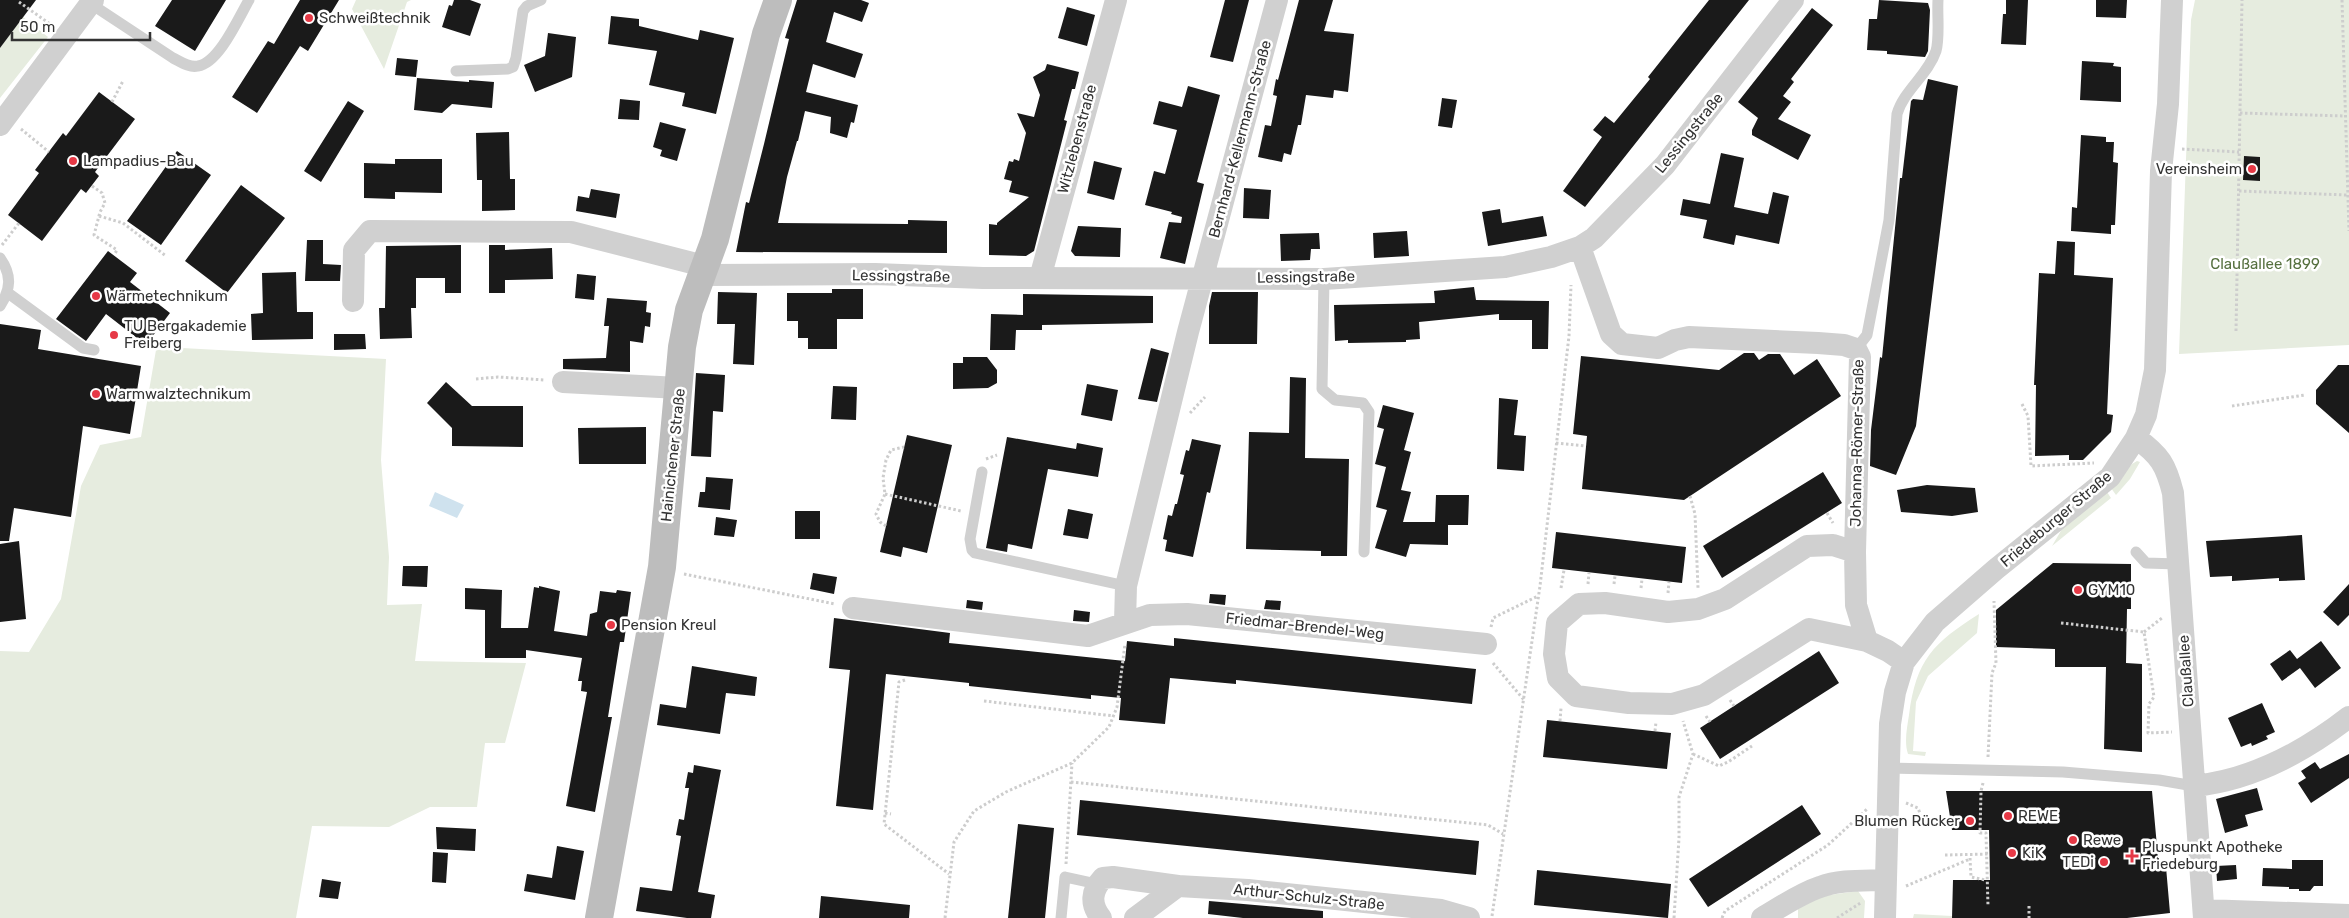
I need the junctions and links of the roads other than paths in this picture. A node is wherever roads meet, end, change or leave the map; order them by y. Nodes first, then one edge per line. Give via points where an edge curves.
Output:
1 (249, 0) edge
2 (541, 0) edge
3 (778, 0) edge
4 (1116, 0) edge
5 (1277, 0) edge
6 (1793, 0) edge
7 (1938, 0) edge
8 (2172, 0) edge
9 (92, 2) edge
10 (456, 71) dead end
11 (0, 125) edge
12 (1580, 247) junction
13 (0, 258) edge
14 (703, 271) junction
15 (1040, 278) junction
16 (1202, 278) junction
17 (1324, 279) junction
18 (8, 293) junction
19 (354, 301) dead end
20 (0, 306) edge
21 (1856, 349) junction
22 (94, 350) dead end
23 (563, 382) road end
24 (680, 388) junction
25 (2136, 438) junction
26 (982, 472) dead end
27 (1364, 552) dead end
28 (1855, 552) junction
29 (2136, 552) dead end
30 (2178, 564) junction
31 (1126, 586) junction
32 (853, 608) road end
33 (1125, 622) junction
34 (1867, 641) junction
35 (1486, 644) road end
36 (1904, 662) junction
37 (2349, 717) edge
38 (1888, 768) junction
39 (2194, 786) junction
40 (1097, 884) junction
41 (1178, 886) junction
42 (1879, 892) junction
43 (2204, 914) edge
44 (2349, 915) edge
45 (599, 918) edge
46 (1061, 918) edge
47 (1101, 918) edge
48 (1135, 918) edge
49 (1469, 918) edge
50 (1762, 918) edge
51 (1885, 918) edge

1 - 9 lane via 218,54 208,63 198,66 173,58
2 - 10 lane via 523,10 513,67
3 - 14 main road, Hainichener Straße via 766,34 727,197
4 - 15 street, Witzlebenstraße
5 - 16 street, Bernhard-Kellermann-Straße
6 - 12 street, Lessingstraße via 1665,165 1608,225
7 - 21 lane via 1936,50 1900,102 1897,114 1888,220 1867,335
8 - 25 street, Friedeburger Straße via 2155,370 2146,415
9 - 11 street
12 - 17 street, Lessingstraße via 1505,267
12 - 21 street, Johanna-Römer-Straße via 1611,334 1622,344 1658,348 1689,337 1818,343
13 - 18 lane via 9,280
14 - 15 street, Lessingstraße
14 - 19 street, Lessingstraße via 571,232 370,231 354,250
14 - 24 main road, Hainichener Straße via 689,310 682,347
15 - 16 street, Lessingstraße
16 - 17 street, Lessingstraße
16 - 31 street
17 - 27 lane via 1322,388 1335,400 1363,403 1369,412
18 - 20 lane
18 - 22 lane via 82,348
21 - 28 street, Johanna-Römer-Straße via 1860,357
23 - 24 street
24 - 45 main road, Hainichener Straße via 661,569
25 - 30 street, Claußallee via 2151,449 2168,471 2173,493
25 - 36 street, Friedeburger Straße via 2124,460 2104,484 1935,622
26 - 31 lane via 970,539 975,553
28 - 34 street, Johanna-Römer-Straße via 1856,605
28 - 34 street, Johanna-Römer-Straße via 1833,545 1807,546 1725,599 1698,609 1668,612 1605,602 1579,604 1557,622 1554,654 1558,678 1576,696 1628,703 1672,704 1704,695 1809,629
29 - 30 lane via 2146,563
30 - 39 street, Claußallee
31 - 33 street
32 - 33 street, Friedmar-Brendel-Weg via 1088,636
33 - 35 street, Friedmar-Brendel-Weg via 1150,615 1187,614
34 - 36 street, Johanna-Römer-Straße
36 - 38 street, Friedeburger Straße via 1890,724
37 - 39 street via 2295,753 2257,770 2221,783
38 - 39 lane via 2124,777
38 - 42 street, Friedeburger Straße
39 - 43 street, Claußallee
40 - 41 street, Arthur-Schulz-Straße via 1103,878 1113,877
40 - 46 lane via 1065,878
40 - 47 street via 1092,898
41 - 48 street
41 - 49 street, Arthur-Schulz-Straße via 1441,910
42 - 50 street via 1849,882 1822,886
42 - 51 street, Friedeburger Straße
43 - 44 street

